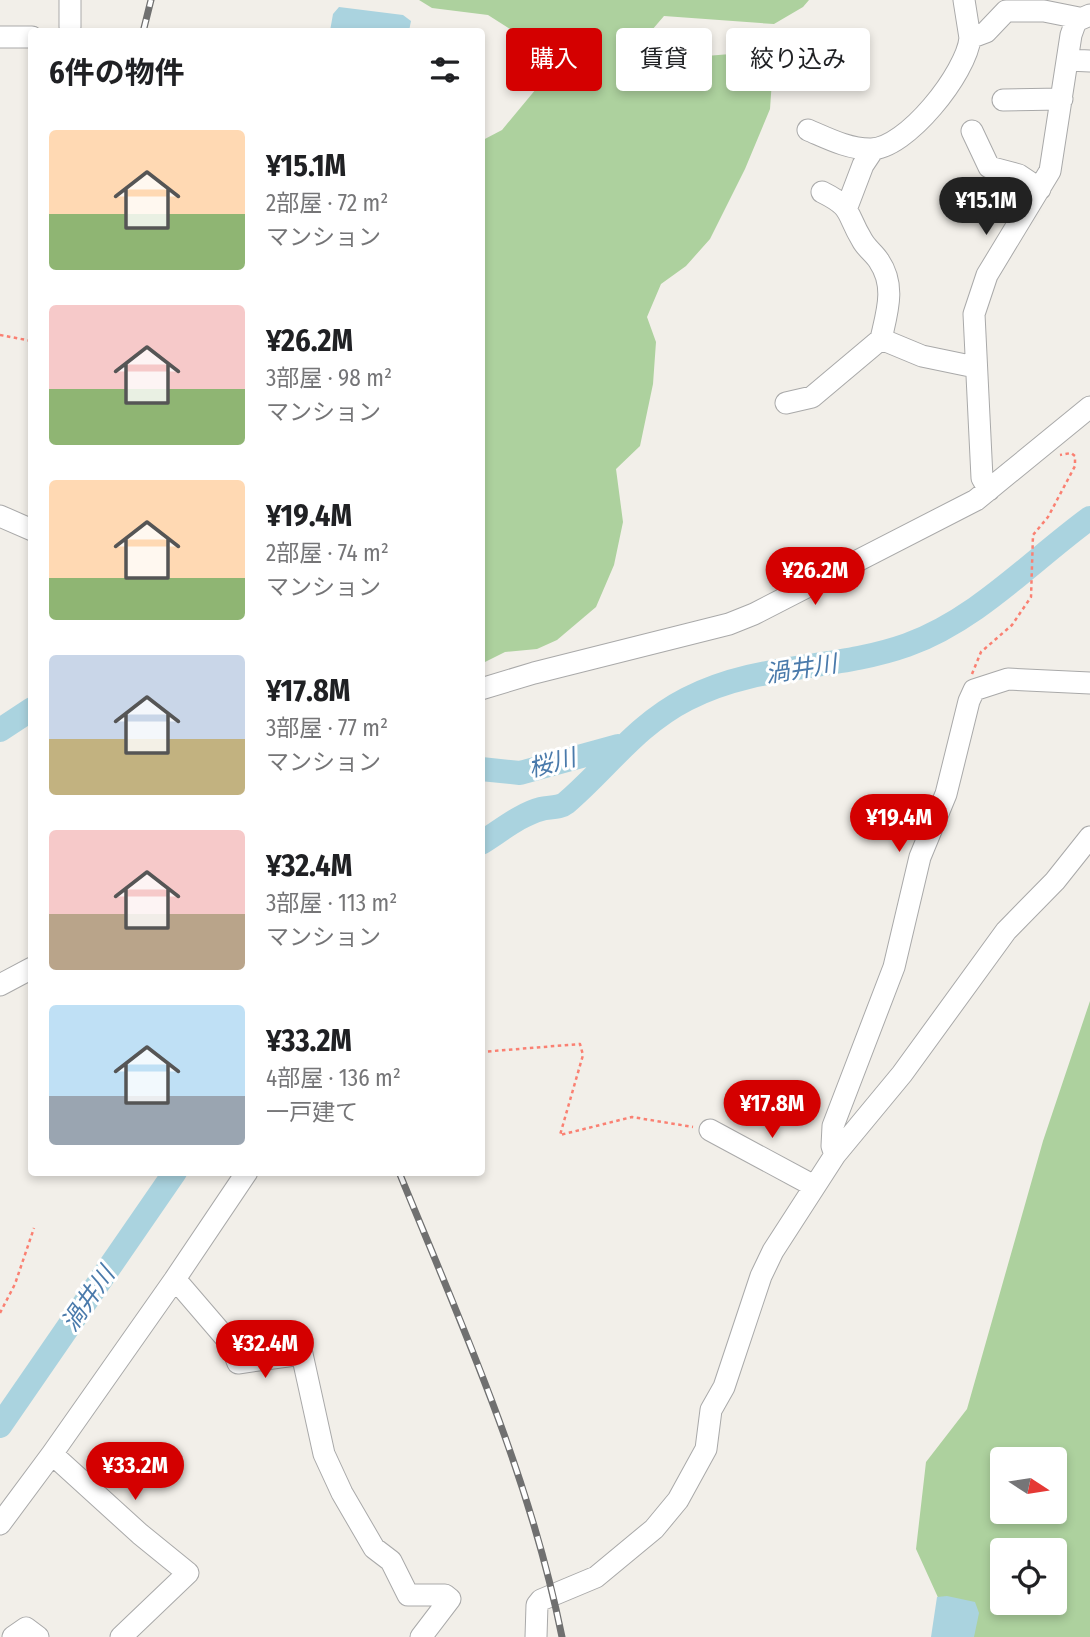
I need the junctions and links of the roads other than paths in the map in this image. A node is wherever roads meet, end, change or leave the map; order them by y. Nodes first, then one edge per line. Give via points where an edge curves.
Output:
1 (69, 0) edge
2 (964, 0) edge
3 (1006, 5) edge
4 (1080, 11) edge
5 (70, 27) dead end
6 (0, 37) edge
7 (28, 37) edge
8 (970, 38) junction
9 (1068, 60) junction
10 (1090, 61) edge
11 (1062, 99) junction
12 (1003, 100) dead end
13 (808, 130) dead end
14 (972, 131) dead end
15 (873, 150) junction
16 (1040, 189) junction
17 (822, 192) dead end
18 (847, 206) junction
19 (881, 340) junction
20 (975, 367) junction
21 (786, 403) dead end
22 (1090, 407) edge
23 (989, 491) junction
24 (0, 516) edge
25 (28, 528) edge
26 (1090, 683) edge
27 (485, 689) edge
28 (1090, 836) edge
29 (28, 970) edge
30 (0, 985) edge
31 (710, 1130) road end
32 (835, 1155) junction
33 (244, 1176) edge
34 (814, 1186) junction
35 (175, 1279) junction
36 (52, 1454) junction
37 (0, 1524) edge
38 (13, 1637) edge
39 (38, 1637) edge
40 (121, 1637) edge
41 (421, 1637) edge
42 (536, 1637) edge

1 - 5 street
2 - 8 street
3 - 4 street
3 - 8 street via 986,32
4 - 9 street
6 - 7 street
8 - 15 street via 965,58 939,99 897,138
9 - 10 street
9 - 11 street
11 - 12 street
11 - 16 street via 1052,164
13 - 15 street
14 - 16 street via 989,167 1019,175
15 - 18 street
16 - 20 street via 981,287 973,322
17 - 18 street
18 - 19 street via 862,240 888,279 889,301
19 - 20 street via 922,356
19 - 21 street via 812,397
20 - 23 street via 982,478
22 - 23 street
23 - 27 street via 742,619
24 - 25 street
26 - 32 street via 1007,680 974,690 946,794 920,857 894,967 833,1126
28 - 32 street via 1055,881 1006,931 909,1065
29 - 30 street
31 - 34 street
32 - 34 street
33 - 35 street
34 - 42 street via 761,1276 724,1387 711,1410 706,1449 690,1480 640,1543 596,1577 541,1600
35 - 36 street
35 - 41 street via 230,1343 238,1363 302,1354 324,1454 374,1548 391,1561 408,1595 445,1595 450,1599
36 - 37 street
36 - 40 street via 188,1573
38 - 39 street via 26,1628

